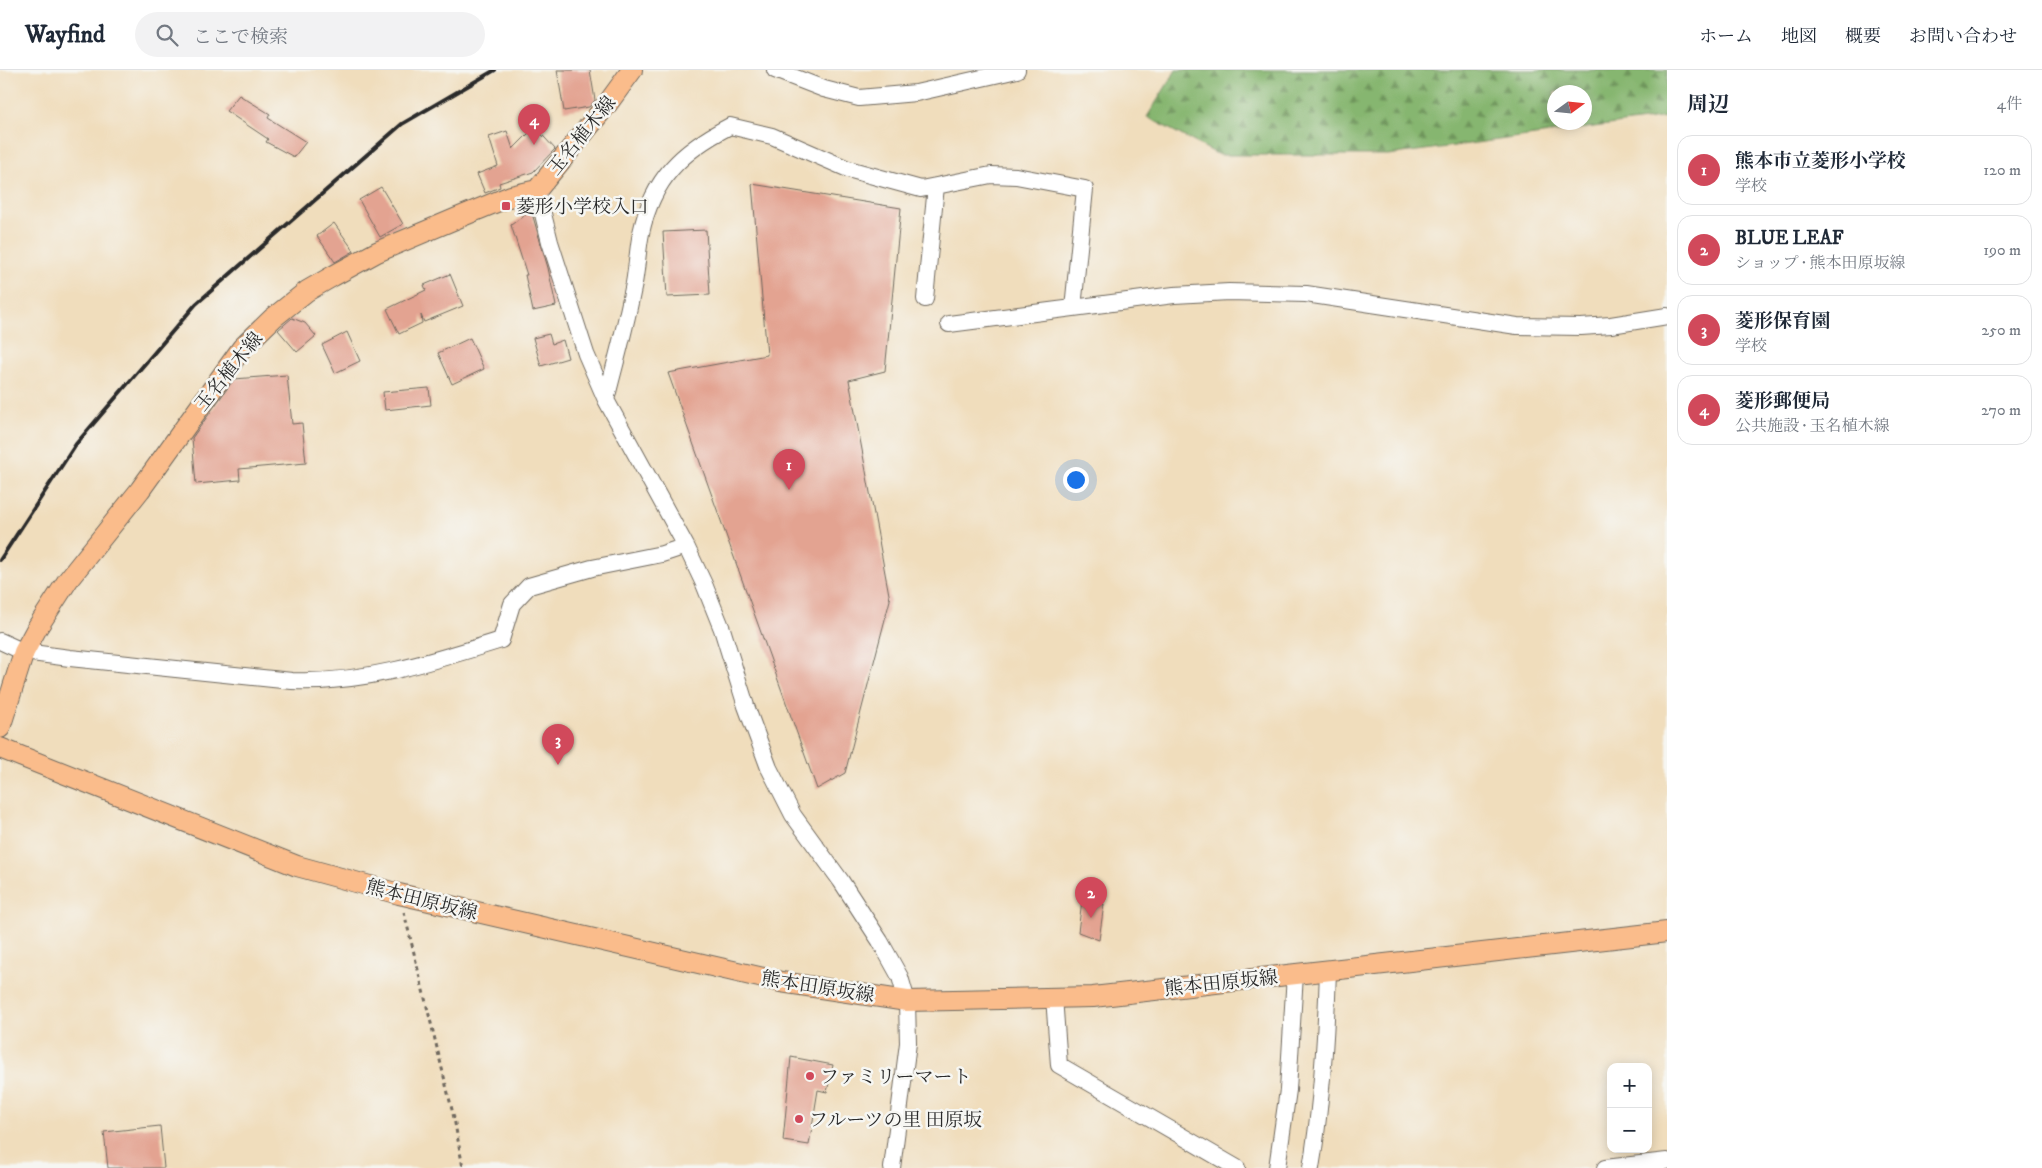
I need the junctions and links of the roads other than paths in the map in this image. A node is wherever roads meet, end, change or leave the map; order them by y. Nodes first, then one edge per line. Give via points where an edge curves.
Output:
1 (632, 70) edge
2 (775, 70) edge
3 (1017, 70) edge
4 (936, 186) junction
5 (537, 190) junction
6 (925, 299) dead end
7 (1073, 308) junction
8 (1667, 316) edge
9 (949, 324) dead end
10 (606, 400) junction
11 (686, 546) junction
12 (11, 646) edge
13 (0, 728) edge
14 (0, 748) edge
15 (1667, 932) edge
16 (1328, 970) junction
17 (1295, 974) junction
18 (1054, 997) junction
19 (907, 1000) junction
20 (1667, 1161) edge
21 (892, 1168) edge
22 (1237, 1168) edge
23 (1277, 1168) edge
24 (1311, 1168) edge
25 (1605, 1168) edge

1 - 5 main road, 玉名植木線
2 - 3 street via 824,89 859,98 916,93
4 - 6 street
4 - 7 street via 991,175 1016,176 1084,189
4 - 10 street via 922,189 848,169 772,136 730,126 706,138 683,155 668,172 651,202 641,232 633,292
5 - 10 street via 586,354
5 - 12 main road, 玉名植木線 via 512,196 377,252 307,291 273,318 242,348 140,490
7 - 8 street via 1174,294 1229,292 1306,294 1517,326 1611,325
7 - 9 street
10 - 11 street
11 - 12 street via 529,586 512,604 501,640 419,665 320,682 90,660
11 - 19 street via 722,629 769,768 793,815 880,941 900,977
12 - 13 main road, 玉名植木線
14 - 19 main road, 熊本田原坂線 via 297,866 399,894 781,982
15 - 16 main road, 熊本田原坂線
16 - 17 main road, 熊本田原坂線
16 - 24 street via 1322,1089
17 - 18 main road, 熊本田原坂線 via 1093,997
17 - 23 street via 1288,1090
18 - 19 main road, 熊本田原坂線
18 - 22 street via 1058,1065
19 - 21 street via 908,1042
20 - 25 street

